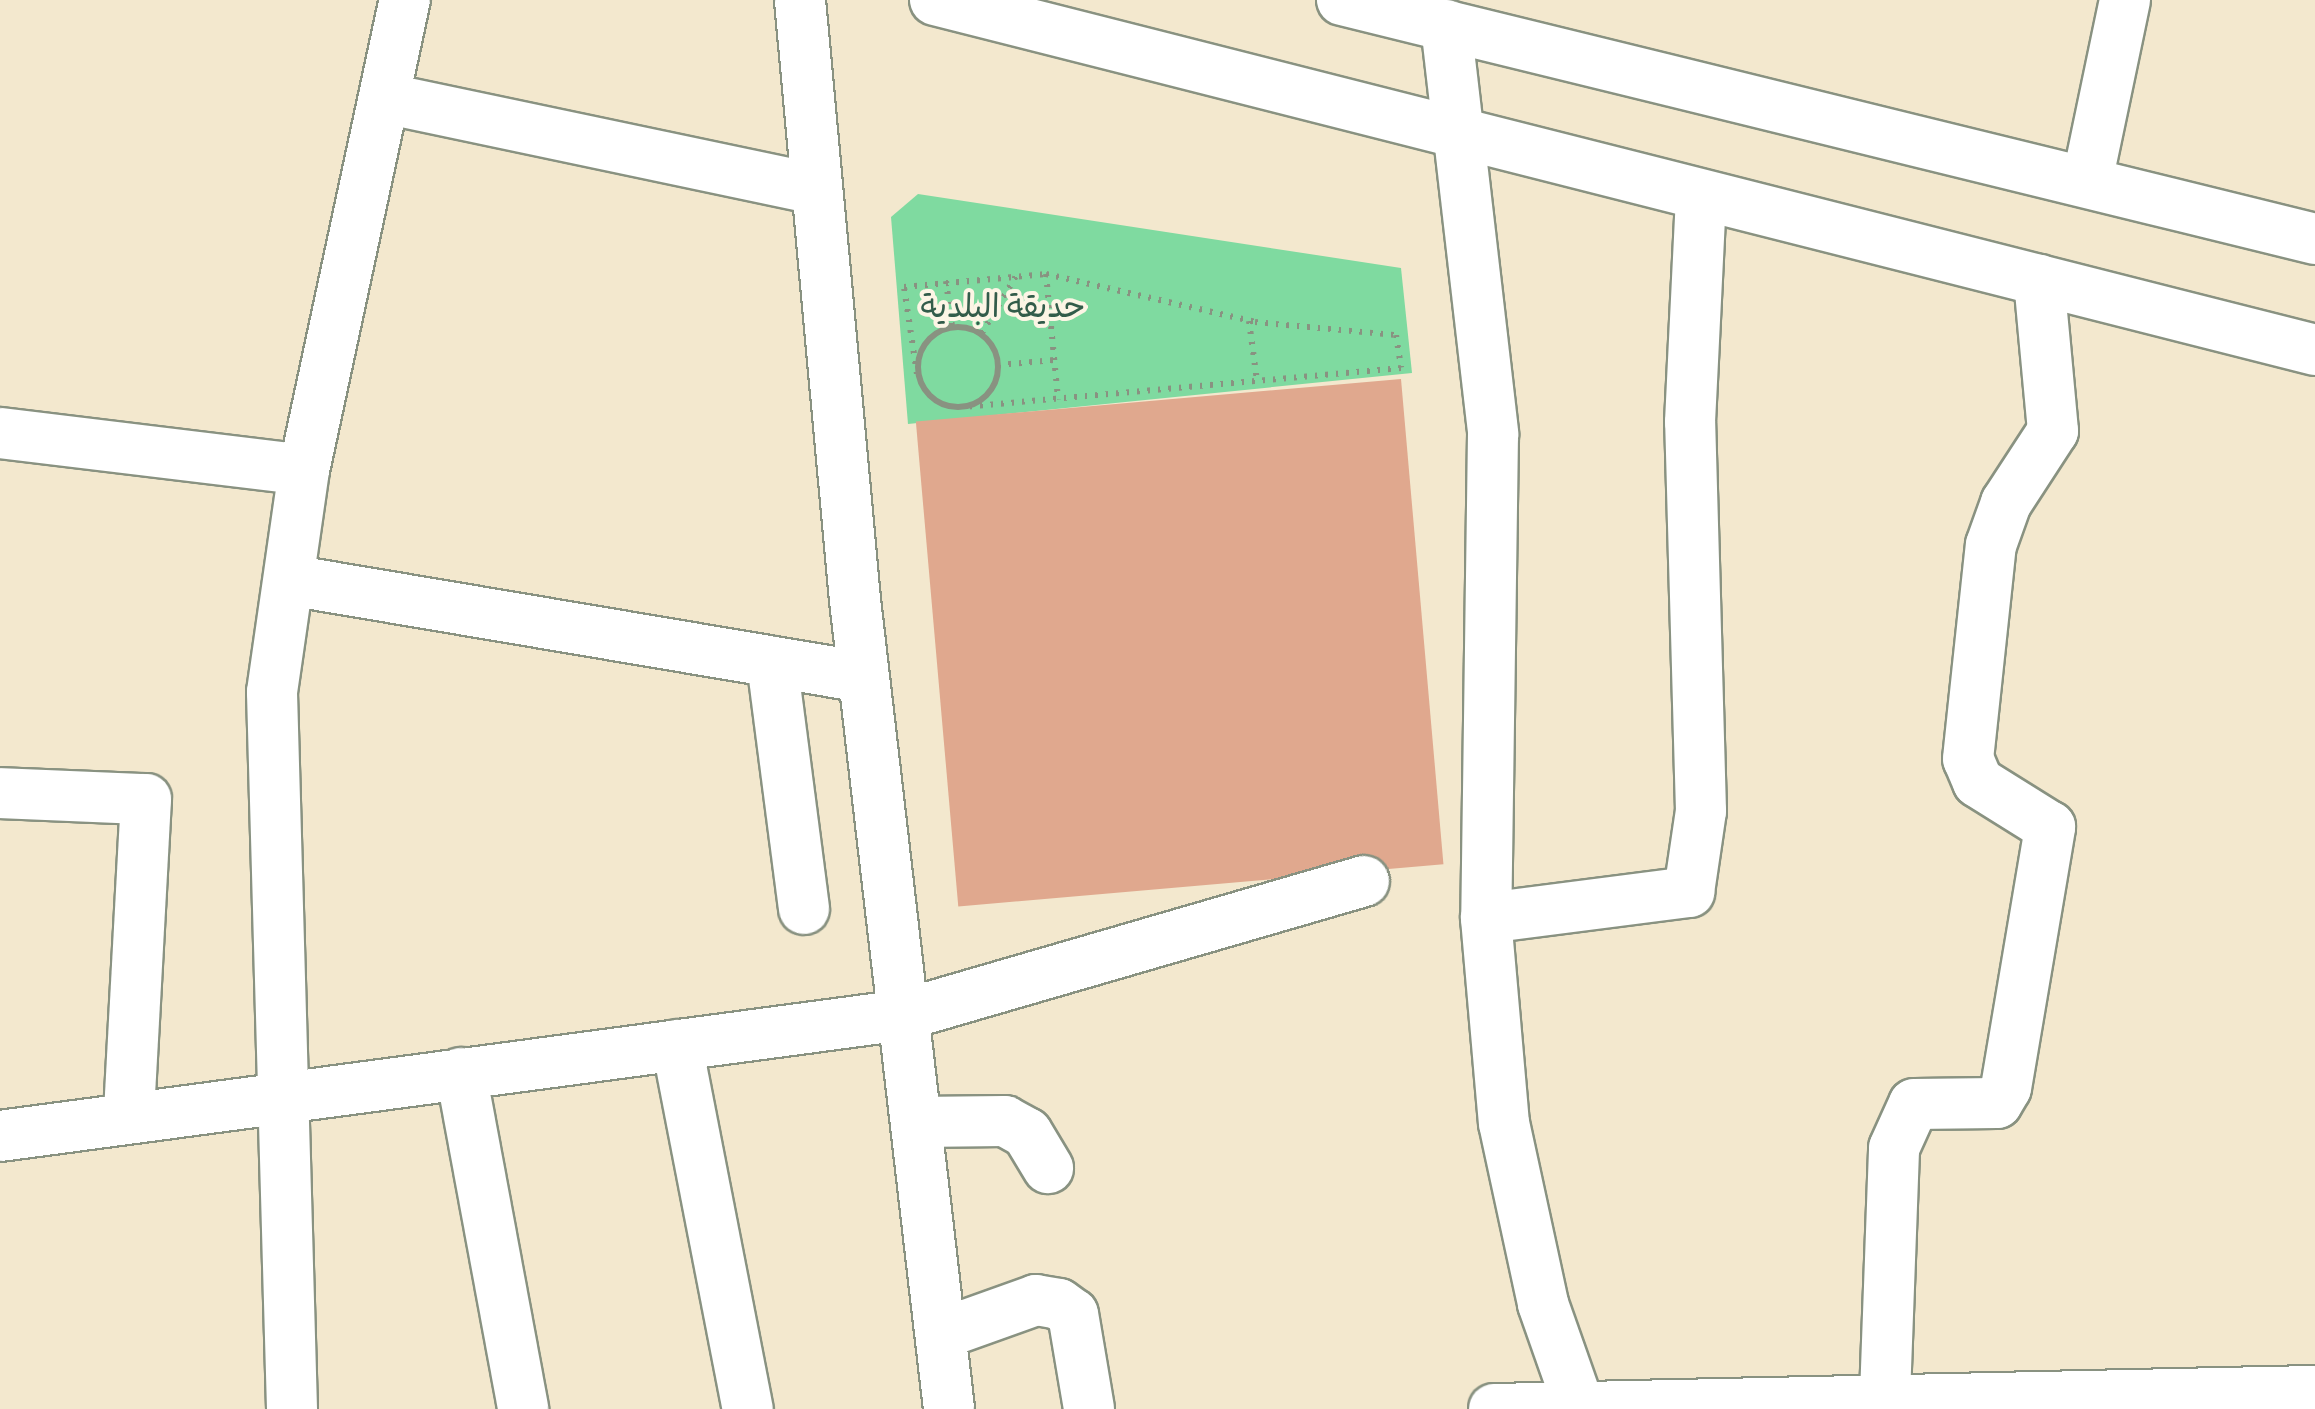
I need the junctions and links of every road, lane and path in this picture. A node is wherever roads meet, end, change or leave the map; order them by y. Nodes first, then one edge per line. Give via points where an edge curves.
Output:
1 (405, 0) edge
2 (800, 0) edge
3 (936, 0) edge
4 (1342, 0) edge
5 (2125, 0) edge
6 (1446, 25) junction
7 (384, 98) junction
8 (1457, 130) junction
9 (2087, 182) junction
10 (812, 188) junction
11 (1701, 201) junction
12 (2315, 239) edge
13 (1046, 274) junction
14 (1016, 276) junction
15 (2039, 280) junction
16 (946, 281) junction
17 (1250, 321) junction
18 (952, 326) junction
19 (982, 333) junction
20 (2315, 350) edge
21 (1054, 360) junction
22 (998, 365) junction
23 (917, 374) junction
24 (1257, 381) junction
25 (1058, 399) junction
26 (966, 406) junction
27 (0, 432) edge
28 (304, 470) junction
29 (289, 580) junction
30 (772, 662) junction
31 (864, 677) junction
32 (0, 793) edge
33 (1364, 881) dead end
34 (804, 909) dead end
35 (1486, 918) junction
36 (904, 1014) junction
37 (677, 1045) junction
38 (461, 1073) junction
39 (276, 1099) junction
40 (129, 1118) junction
41 (916, 1122) junction
42 (0, 1136) edge
43 (1048, 1168) dead end
44 (941, 1334) junction
45 (2315, 1391) edge
46 (1885, 1396) junction
47 (2151, 1401) edge
48 (1948, 1402) edge
49 (1579, 1405) edge
50 (292, 1409) edge
51 (523, 1409) edge
52 (748, 1409) edge
53 (950, 1409) edge
54 (1089, 1409) edge
55 (1494, 1409) edge

1 - 7 street
2 - 10 street
3 - 8 street
4 - 6 street
5 - 9 street
6 - 8 street
6 - 9 street
7 - 10 street
7 - 28 street
8 - 11 street
8 - 35 street via 1493,434
9 - 12 street
10 - 31 street
11 - 15 street
11 - 35 street via 1690,422 1701,811 1689,892
13 - 14 path
13 - 17 path
13 - 21 path
14 - 16 path
14 - 19 path
15 - 20 street
15 - 46 street via 2054,430 2006,503 1991,545 1968,759 1978,782 2050,827 2006,1088 1997,1104 1914,1104 1894,1148
16 - 18 path
16 - 23 path via 904,287
17 - 24 path
17 - 24 path via 1396,335 1401,368
18 - 19 path
18 - 23 path via 932,334
19 - 22 path
21 - 22 path
21 - 25 path
22 - 26 path via 992,390
23 - 26 path via 945,406
24 - 25 path
25 - 26 path
27 - 28 street
28 - 29 street
29 - 30 street
29 - 39 street via 272,692
30 - 31 street
30 - 34 street
31 - 36 street
32 - 40 street via 146,798
33 - 36 street
35 - 49 street via 1504,1123 1543,1304
36 - 37 street
36 - 41 street
37 - 38 street
37 - 52 street
38 - 39 street
38 - 51 street
39 - 40 street
39 - 50 street
40 - 42 street
41 - 43 street via 1005,1120 1026,1133
41 - 44 street
44 - 53 street
44 - 54 street via 1036,1300 1059,1304 1073,1314
45 - 47 street
46 - 48 street
46 - 49 street
47 - 48 street
49 - 55 street

